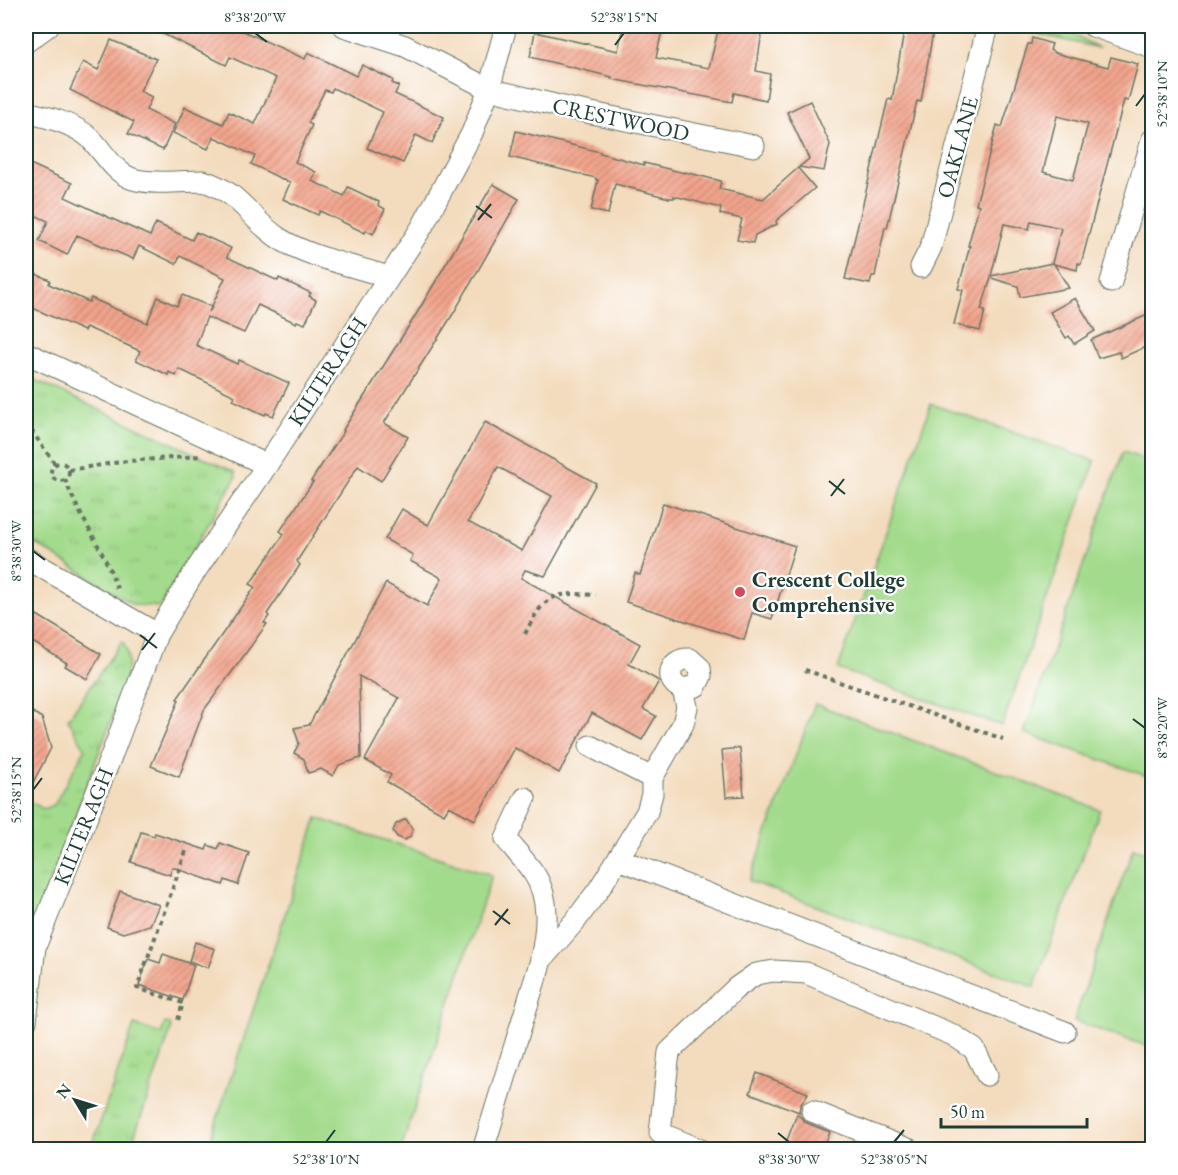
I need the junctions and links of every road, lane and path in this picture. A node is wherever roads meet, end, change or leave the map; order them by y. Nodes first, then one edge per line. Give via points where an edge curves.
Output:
1 (48, 26) edge
2 (344, 26) edge
3 (506, 26) edge
4 (988, 26) edge
5 (1093, 26) edge
6 (26, 42) edge
7 (1152, 47) edge
8 (489, 89) junction
9 (26, 112) edge
10 (1152, 140) edge
11 (754, 146) dead end
12 (921, 267) dead end
13 (388, 277) junction
14 (1111, 282) dead end
15 (26, 353) edge
16 (26, 423) edge
17 (225, 446) junction
18 (55, 464) junction
19 (267, 465) junction
20 (69, 470) junction
21 (65, 479) junction
22 (26, 558) edge
23 (596, 595) dead end
24 (123, 615) junction
25 (157, 634) junction
26 (525, 634) dead end
27 (805, 670) dead end
28 (683, 689) dead end
29 (1003, 739) dead end
30 (590, 746) dead end
31 (652, 778) junction
32 (525, 798) dead end
33 (187, 848) dead end
34 (618, 859) junction
35 (30, 945) edge
36 (541, 960) junction
37 (178, 1020) dead end
38 (26, 1021) edge
39 (1065, 1032) dead end
40 (987, 1075) dead end
41 (812, 1111) dead end
42 (483, 1149) edge
43 (701, 1149) edge
44 (910, 1149) edge

1 - 6 street
2 - 8 street via 403,45
3 - 8 street, KILTERAGH
4 - 12 street, OAKLANE via 931,247
5 - 7 street
8 - 11 street, CRESTWOOD
8 - 13 street, KILTERAGH via 454,169
9 - 13 street via 79,131 132,179 212,184 243,204 288,244
10 - 14 street
13 - 19 street, KILTERAGH
15 - 17 street
16 - 18 path
17 - 19 street
17 - 20 path via 201,456
18 - 20 path via 65,464
18 - 21 path via 52,477
19 - 25 street, KILTERAGH
20 - 21 path
21 - 24 path via 112,573
22 - 24 street
23 - 26 path via 555,595 546,601
24 - 25 street
25 - 35 street, KILTERAGH via 114,749
27 - 29 path
28 - 31 street via 687,707 683,724
30 - 31 street
31 - 34 street via 647,812
32 - 36 street via 506,839 534,874 545,903 547,930
33 - 37 path via 137,988 183,1003
34 - 36 street via 576,920
34 - 39 street
35 - 38 street, KILTERAGH
36 - 42 street
40 - 43 street via 974,1049 953,1035 806,973 774,970 756,974 669,1052 660,1133
41 - 44 street

